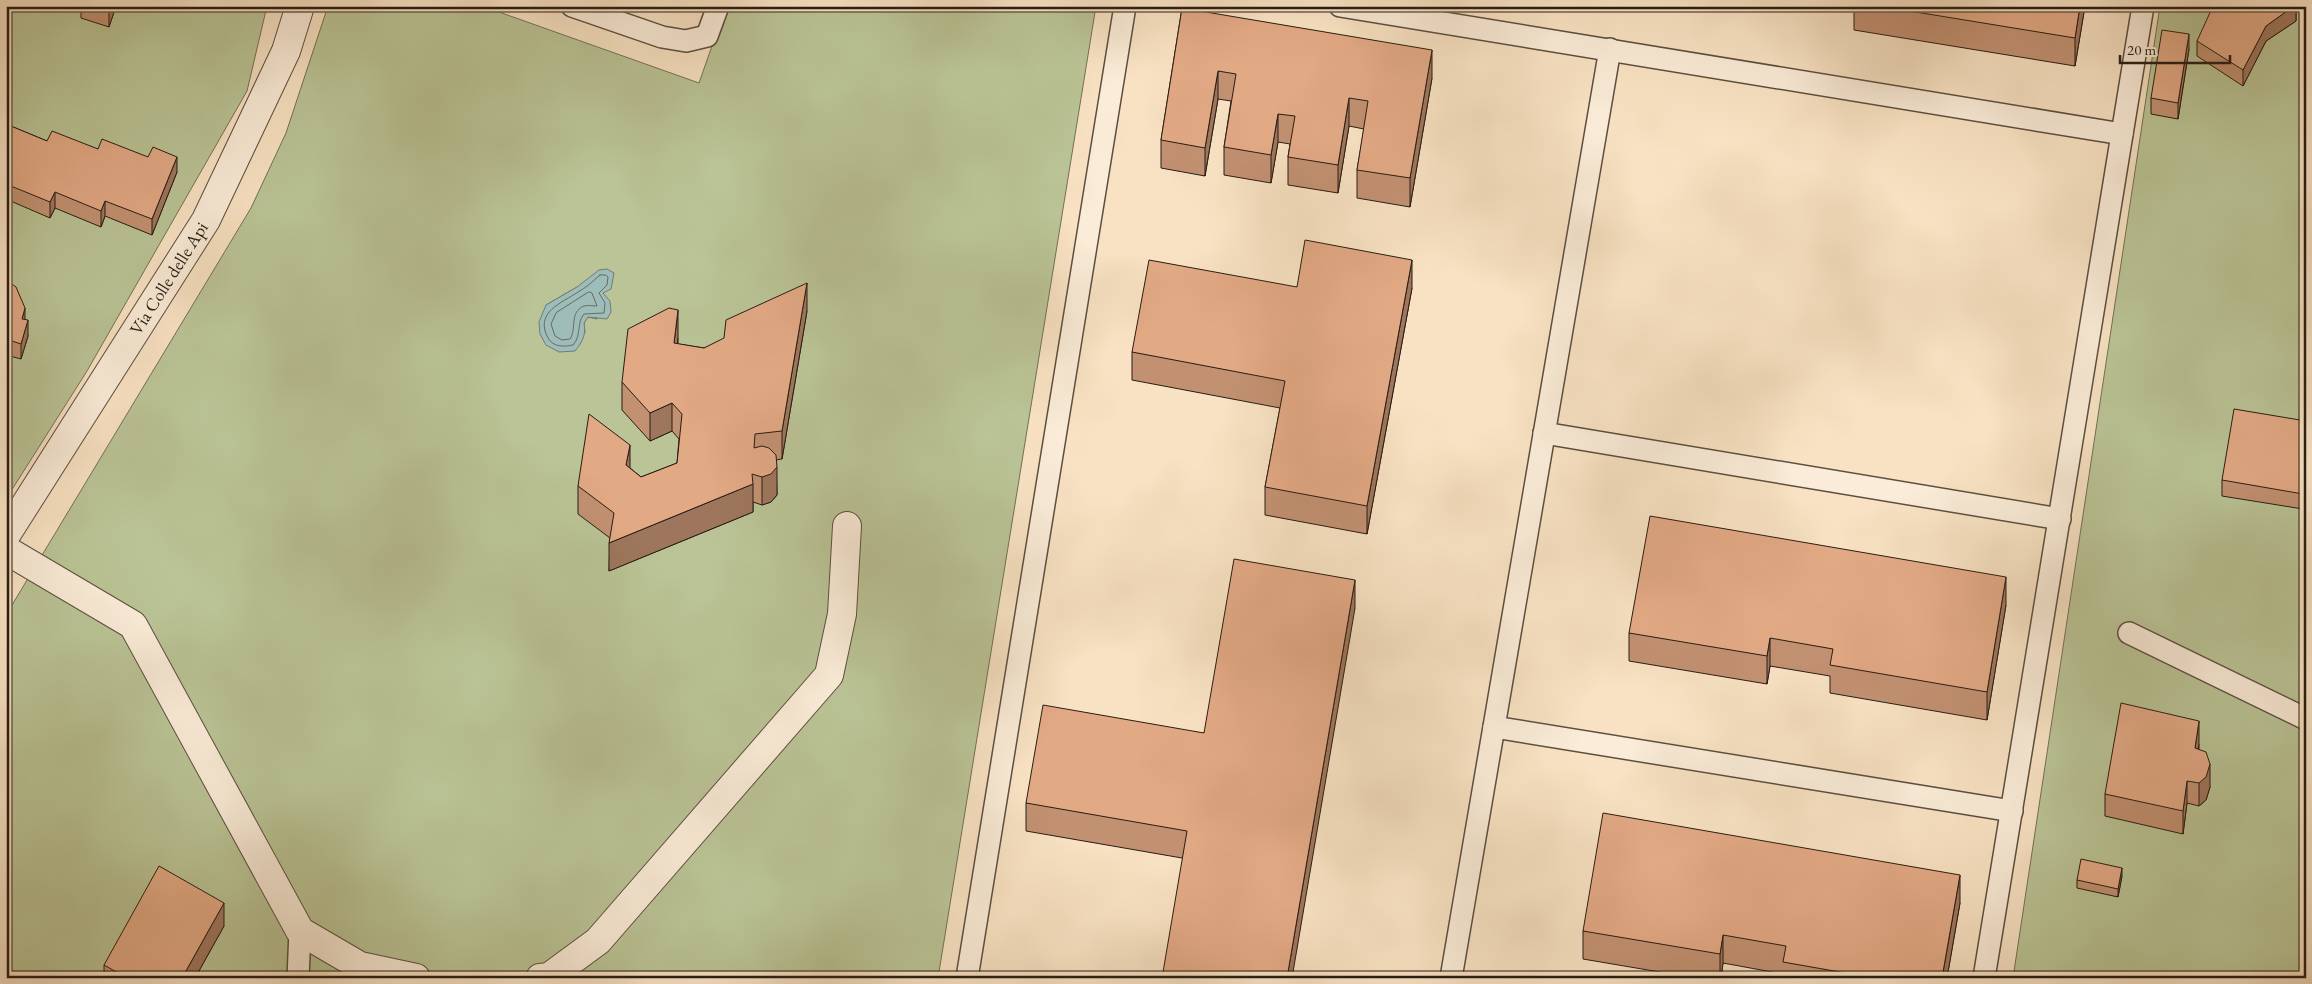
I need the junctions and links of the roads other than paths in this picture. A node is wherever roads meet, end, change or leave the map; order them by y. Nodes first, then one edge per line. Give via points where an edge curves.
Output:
1 (300, 6) edge
2 (572, 6) edge
3 (718, 6) edge
4 (1125, 6) edge
5 (1340, 6) edge
6 (2143, 6) edge
7 (1610, 49) junction
8 (2122, 134) junction
9 (1544, 433) junction
10 (2060, 519) junction
11 (847, 526) dead end
12 (6, 535) edge
13 (6, 550) edge
14 (2129, 633) dead end
15 (2306, 719) edge
16 (1494, 727) junction
17 (2012, 811) junction
18 (300, 931) junction
19 (298, 978) edge
20 (416, 978) edge
21 (540, 978) edge
22 (967, 978) edge
23 (1451, 978) edge
24 (1984, 978) edge

1 - 12 street, Via Colle delle Api via 286,51 206,220
2 - 3 lane via 662,38 686,41 707,36
4 - 22 lane
5 - 7 lane
6 - 8 lane
7 - 8 lane
7 - 9 lane
8 - 10 lane
9 - 10 lane
9 - 16 lane
10 - 17 lane
11 - 21 street via 842,614 829,675 598,941 549,976
13 - 18 street via 133,625
14 - 15 lane
16 - 17 lane
16 - 23 lane
17 - 24 lane
18 - 19 lane
18 - 20 street via 360,966

